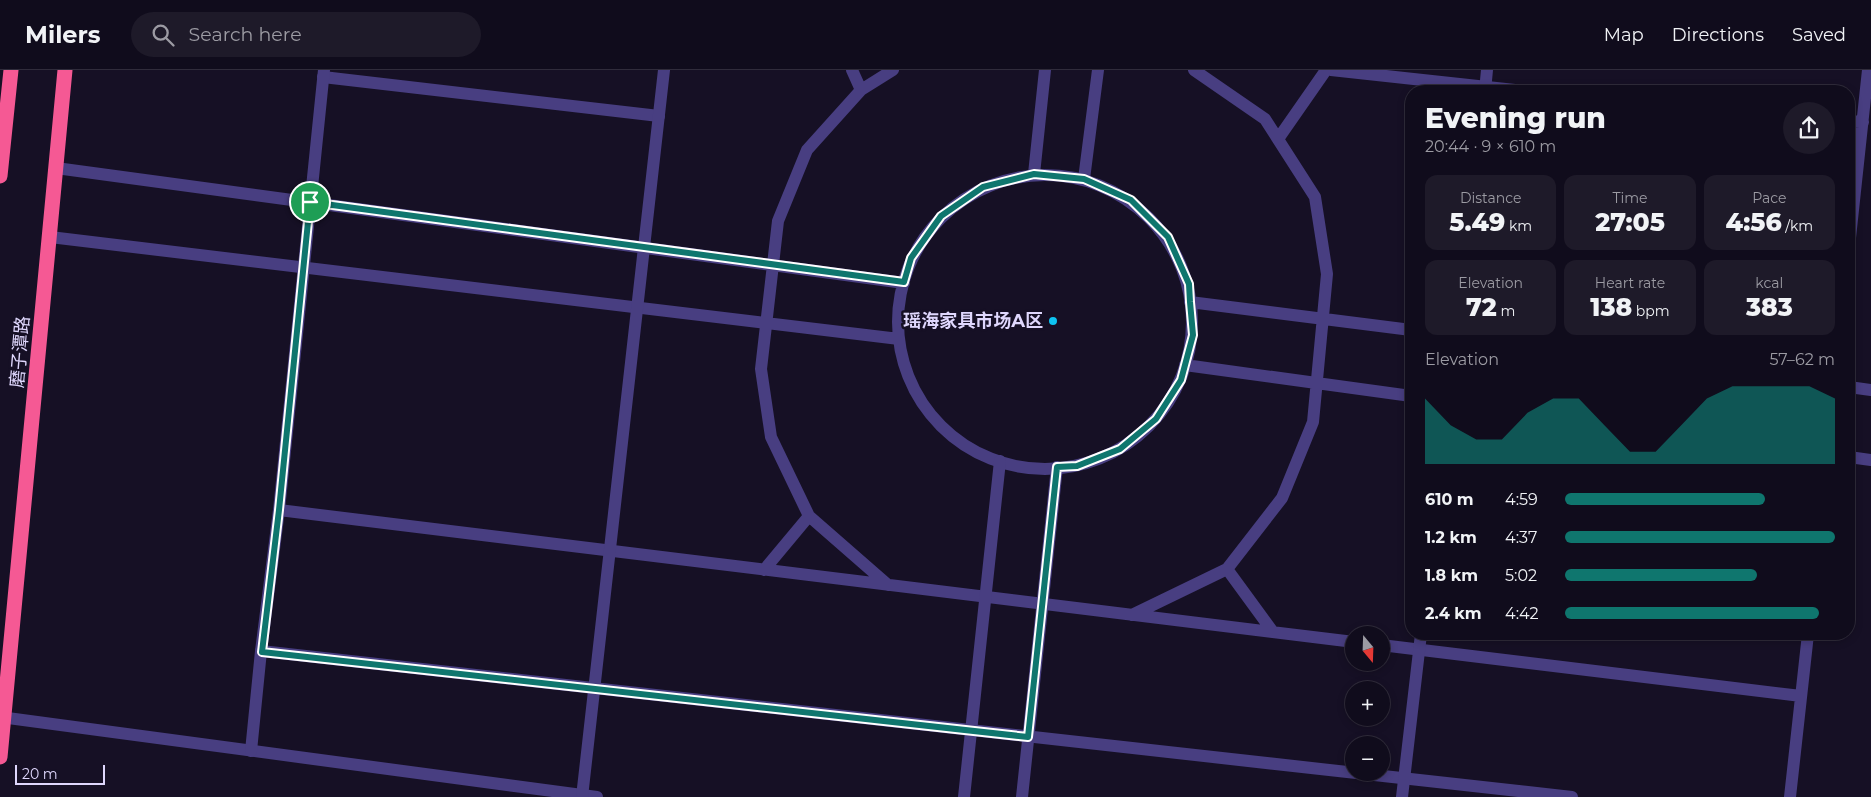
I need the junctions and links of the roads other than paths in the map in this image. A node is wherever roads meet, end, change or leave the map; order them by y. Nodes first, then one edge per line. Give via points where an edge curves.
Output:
1 (8, 70) edge
2 (65, 70) edge
3 (664, 70) edge
4 (852, 70) edge
5 (893, 70) edge
6 (1046, 70) edge
7 (1098, 70) edge
8 (1194, 70) edge
9 (1326, 70) edge
10 (1331, 70) edge
11 (1487, 70) edge
12 (1868, 70) edge
13 (323, 74) edge
14 (1446, 85) edge
15 (1486, 85) edge
16 (861, 90) junction
17 (658, 116) junction
18 (1855, 121) edge
19 (1863, 122) junction
20 (1278, 139) junction
21 (56, 168) junction
22 (1034, 174) junction
23 (0, 176) edge
24 (1084, 179) junction
25 (1855, 193) edge
26 (310, 202) junction
27 (50, 237) junction
28 (644, 247) junction
29 (774, 265) junction
30 (303, 268) junction
31 (904, 282) junction
32 (1190, 302) junction
33 (637, 308) junction
34 (1322, 319) junction
35 (767, 323) junction
36 (1405, 329) edge
37 (899, 339) junction
38 (1185, 365) junction
39 (1316, 384) junction
40 (1855, 388) edge
41 (1871, 390) edge
42 (1405, 395) edge
43 (1855, 458) edge
44 (1871, 460) edge
45 (1000, 461) junction
46 (1057, 467) junction
47 (279, 510) junction
48 (809, 516) junction
49 (610, 551) junction
50 (1227, 569) junction
51 (764, 570) junction
52 (888, 585) junction
53 (985, 597) junction
54 (1042, 604) junction
55 (1132, 615) junction
56 (1273, 632) junction
57 (1421, 640) edge
58 (1807, 640) edge
59 (1345, 641) edge
60 (1390, 646) edge
61 (1420, 650) junction
62 (262, 652) junction
63 (594, 688) junction
64 (1801, 696) junction
65 (2, 717) edge
66 (971, 731) junction
67 (1028, 737) junction
68 (251, 751) junction
69 (0, 757) edge
70 (1404, 778) junction
71 (582, 796) edge
72 (597, 797) edge
73 (964, 797) edge
74 (1022, 797) edge
75 (1402, 797) edge
76 (1572, 797) edge
77 (1790, 797) edge

1 - 23 highway
2 - 21 highway, 磨子潭路
3 - 17 street
4 - 16 street
5 - 16 street
6 - 22 street
7 - 24 street
8 - 20 street via 1265,118
9 - 20 street
10 - 14 street
11 - 15 street
12 - 19 street
13 - 17 street
13 - 26 street
16 - 29 street via 807,150 778,222
17 - 28 street
18 - 19 street
19 - 25 street
20 - 34 street via 1315,197 1327,274
21 - 26 street
21 - 27 highway, 磨子潭路
22 - 24 street
22 - 31 street via 983,187 941,216 911,258
24 - 32 street via 1131,200 1168,237 1189,284
26 - 28 street
26 - 30 street
27 - 30 street
27 - 65 highway, 磨子潭路
28 - 29 street
28 - 33 street
29 - 31 street
29 - 35 street
30 - 33 street
30 - 47 street
31 - 37 street via 897,308
32 - 34 street
32 - 38 street via 1193,335
33 - 35 street
33 - 49 street
34 - 36 street
34 - 39 street
35 - 37 street
35 - 48 street via 761,369 771,437
37 - 45 street via 900,354 917,397 947,432 985,457
38 - 39 street
38 - 46 street via 1181,380 1156,419 1120,449 1077,466
39 - 42 street
39 - 50 street via 1313,422 1282,498
40 - 41 street
43 - 44 street
45 - 46 street via 1030,469
45 - 53 street
46 - 54 street
47 - 49 street
47 - 62 street
48 - 51 street
48 - 52 street
49 - 51 street
49 - 63 street
50 - 55 street
50 - 56 street
51 - 52 street
52 - 53 street
53 - 54 street
53 - 66 street
54 - 55 street
54 - 67 street
55 - 56 street
56 - 59 street
57 - 61 street
58 - 64 street
60 - 61 street
61 - 64 street
61 - 70 street
62 - 63 street
62 - 68 street
63 - 66 street
63 - 71 street
64 - 77 street
65 - 68 street
65 - 69 highway, 磨子潭路
66 - 67 street
66 - 73 street
67 - 70 street
67 - 74 street
68 - 71 street
70 - 75 street
70 - 76 street
71 - 72 street

